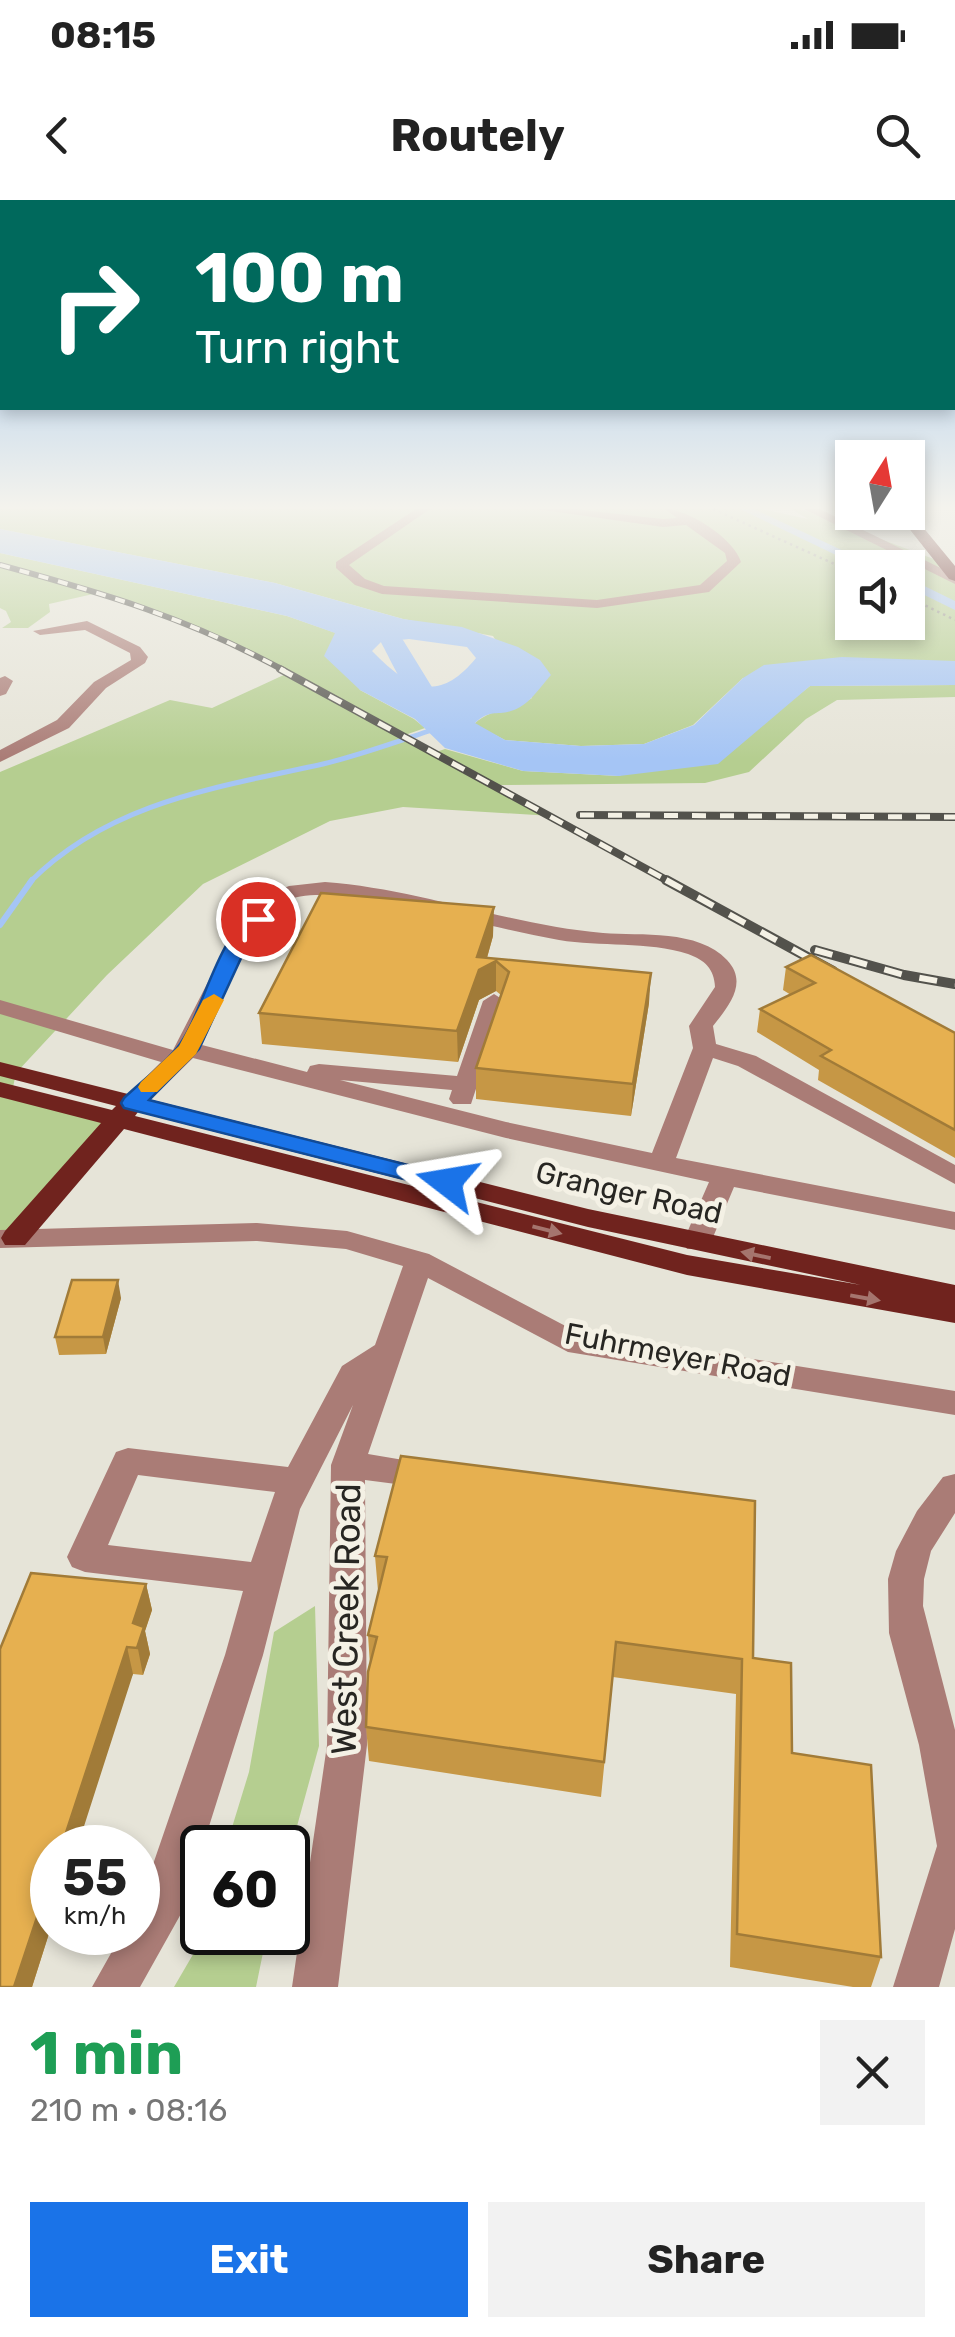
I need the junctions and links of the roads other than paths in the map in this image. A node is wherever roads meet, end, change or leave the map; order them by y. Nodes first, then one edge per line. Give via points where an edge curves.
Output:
1 (412, 592) edge
2 (681, 592) edge
3 (40, 631) dead end
4 (0, 757) edge
5 (494, 1001) edge
6 (3, 1008) edge
7 (705, 1048) junction
8 (183, 1054) junction
9 (290, 1075) junction
10 (7, 1081) edge
11 (466, 1084) junction
12 (124, 1112) junction
13 (457, 1118) junction
14 (661, 1164) junction
15 (955, 1176) edge
16 (725, 1177) junction
17 (955, 1221) edge
18 (8, 1238) edge
19 (692, 1254) junction
20 (418, 1261) junction
21 (955, 1295) edge
22 (955, 1312) edge
23 (388, 1351) junction
24 (955, 1403) edge
25 (348, 1465) junction
26 (461, 1479) edge
27 (297, 1481) junction
28 (955, 1487) edge
29 (265, 1579) junction
30 (955, 1839) edge
31 (955, 1854) edge
32 (114, 1987) edge
33 (315, 1987) edge
34 (916, 1987) edge

1 - 2 street via 560,604
3 - 4 street via 87,626 140,656 62,724
5 - 11 street
6 - 8 street
7 - 8 street via 701,1026 721,1002 726,977 720,965 690,949 566,934 372,893 296,888 275,899 240,940
7 - 14 street
7 - 15 street via 747,1061
8 - 9 street
8 - 12 street
9 - 11 street via 318,1070
9 - 13 street
10 - 12 main road, Granger Road
11 - 13 street
12 - 18 main road
12 - 19 main road, Granger Road
13 - 14 street
14 - 16 street
16 - 17 street
16 - 19 street
18 - 20 street, Fuhrmeyer Road via 257,1232 348,1240
21 -> 19 main road, Granger Road
19 -> 22 main road, Granger Road
20 - 23 street, West Creek Road
20 - 24 street, Fuhrmeyer Road via 568,1341
23 - 25 street, West Creek Road
23 - 27 street via 353,1374
25 - 26 street
25 - 33 street, West Creek Road via 347,1745
27 - 29 street
27 - 29 street via 128,1461 85,1557
28 - 30 street via 922,1532 902,1590 905,1632 936,1734
29 - 32 street via 160,1912
31 - 34 street

